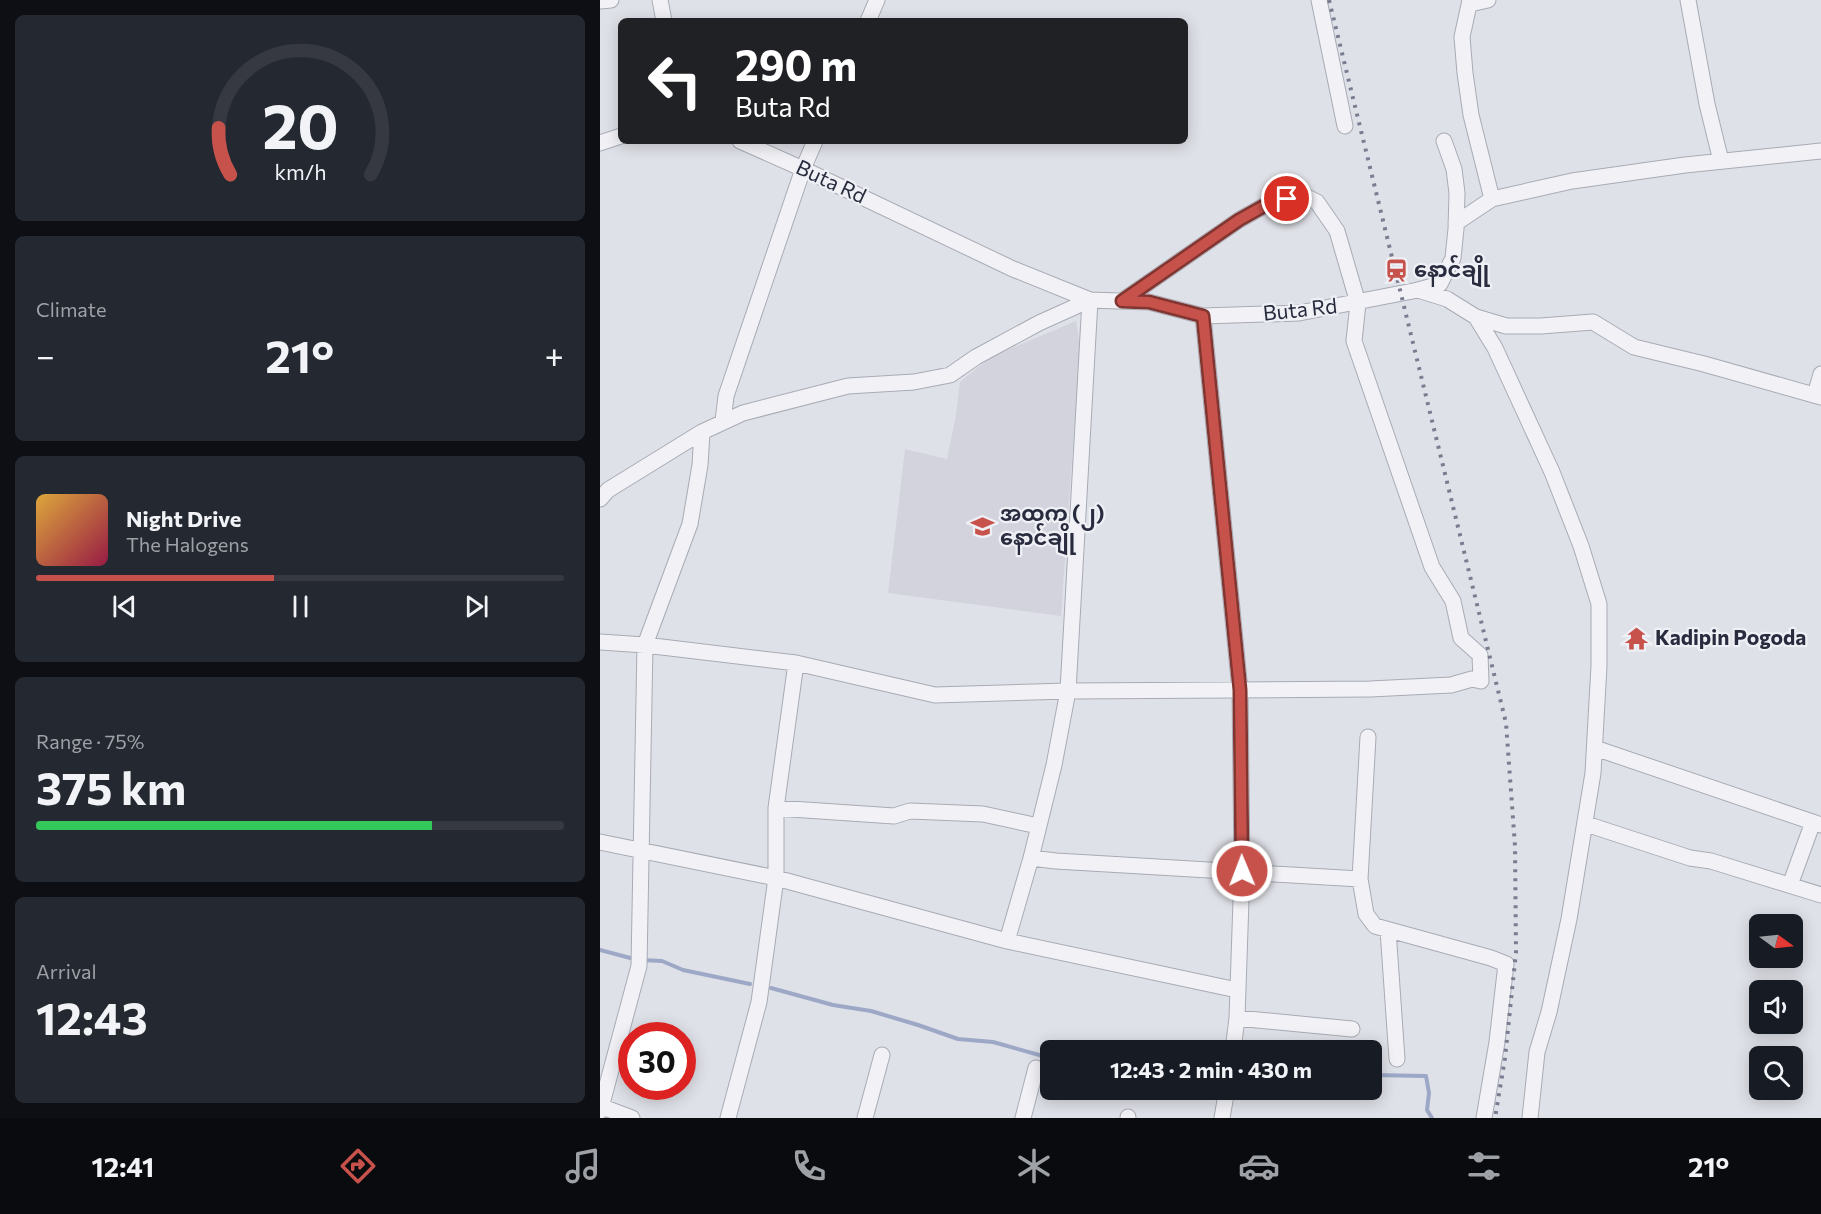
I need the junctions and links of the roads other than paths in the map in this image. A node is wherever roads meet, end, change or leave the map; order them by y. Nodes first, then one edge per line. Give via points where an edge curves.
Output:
1 (611, 0) edge
2 (660, 0) edge
3 (877, 0) edge
4 (1319, 0) edge
5 (1488, 0) edge
6 (1688, 0) edge
7 (600, 1) edge
8 (1470, 2) edge
9 (663, 18) edge
10 (869, 18) edge
11 (1345, 126) dead end
12 (618, 137) edge
13 (1444, 141) dead end
14 (600, 143) edge
15 (747, 144) edge
16 (814, 144) edge
17 (1821, 152) edge
18 (1721, 161) junction
19 (803, 169) junction
20 (1492, 199) junction
21 (1456, 223) junction
22 (1418, 291) junction
23 (1090, 300) junction
24 (1122, 301) junction
25 (1358, 303) junction
26 (1203, 316) junction
27 (1476, 317) junction
28 (1821, 374) edge
29 (1818, 396) edge
30 (723, 421) junction
31 (702, 432) junction
32 (600, 499) edge
33 (600, 642) edge
34 (645, 645) junction
35 (796, 663) junction
36 (1240, 690) junction
37 (1068, 691) junction
38 (1368, 737) dead end
39 (1595, 748) junction
40 (776, 808) junction
41 (1586, 824) junction
42 (1817, 824) edge
43 (1038, 826) junction
44 (600, 842) edge
45 (641, 849) junction
46 (1031, 858) junction
47 (1242, 871) junction
48 (776, 878) junction
49 (1360, 879) junction
50 (1790, 885) junction
51 (1821, 895) edge
52 (1388, 930) junction
53 (1007, 941) junction
54 (1238, 990) junction
55 (1237, 1018) junction
56 (1352, 1029) dead end
57 (1234, 1040) edge
58 (882, 1055) dead end
59 (1397, 1059) dead end
60 (1036, 1068) dead end
61 (1225, 1100) edge
62 (600, 1108) edge
63 (632, 1118) edge
64 (728, 1118) edge
65 (866, 1118) edge
66 (1023, 1118) edge
67 (1222, 1118) edge
68 (1484, 1118) edge
69 (1530, 1118) edge

1 - 7 street
2 - 9 street
3 - 10 street
4 - 11 street
5 - 8 street
6 - 18 street
8 - 20 street via 1462,37 1465,73
12 - 14 street
13 - 21 street via 1454,169
15 - 19 street, Buta Rd
16 - 19 street
17 - 18 street
18 - 20 street via 1572,181
19 - 23 street, Buta Rd via 1013,269
19 - 30 street via 726,396
20 - 21 street
21 - 22 street via 1453,258 1440,284
22 - 25 street
22 - 27 street via 1447,298
23 - 24 street, Buta Rd
23 - 30 street via 1039,323 950,375 914,382 848,386
23 - 37 street
24 - 25 street, Buta Rd via 1239,220 1271,202 1303,195 1317,202 1337,231
24 - 26 street, Buta Rd via 1149,302
25 - 26 street, Buta Rd via 1299,314
25 - 36 street via 1354,341 1432,567 1453,601 1461,638 1480,655 1481,681 1370,689
26 - 36 street
27 - 29 street via 1506,326 1593,322 1634,347
27 - 39 street via 1495,348 1552,472 1599,604
28 - 29 street
30 - 31 street
31 - 32 street via 608,490
31 - 34 street via 690,524
33 - 34 street
34 - 35 street
34 - 45 street
35 - 37 street via 935,695
35 - 40 street
36 - 37 street
36 - 47 street
37 - 43 street
38 - 49 street
39 - 41 street
39 - 42 street
40 - 43 street via 894,816 910,812 983,814
40 - 48 street
41 - 50 street
41 - 69 street via 1569,919 1537,1052
42 - 50 street
43 - 46 street
44 - 45 street
45 - 48 street
45 - 62 street via 639,959
46 - 47 street
46 - 53 street
47 - 49 street
47 - 54 street
48 - 53 street
48 - 64 street via 759,1002
49 - 52 street via 1366,914 1375,926
50 - 51 street
52 - 59 street
52 - 68 street via 1506,964
53 - 54 street
54 - 55 street
55 - 56 street
55 - 57 street
58 - 65 street
60 - 66 street
61 - 67 street
62 - 63 street

